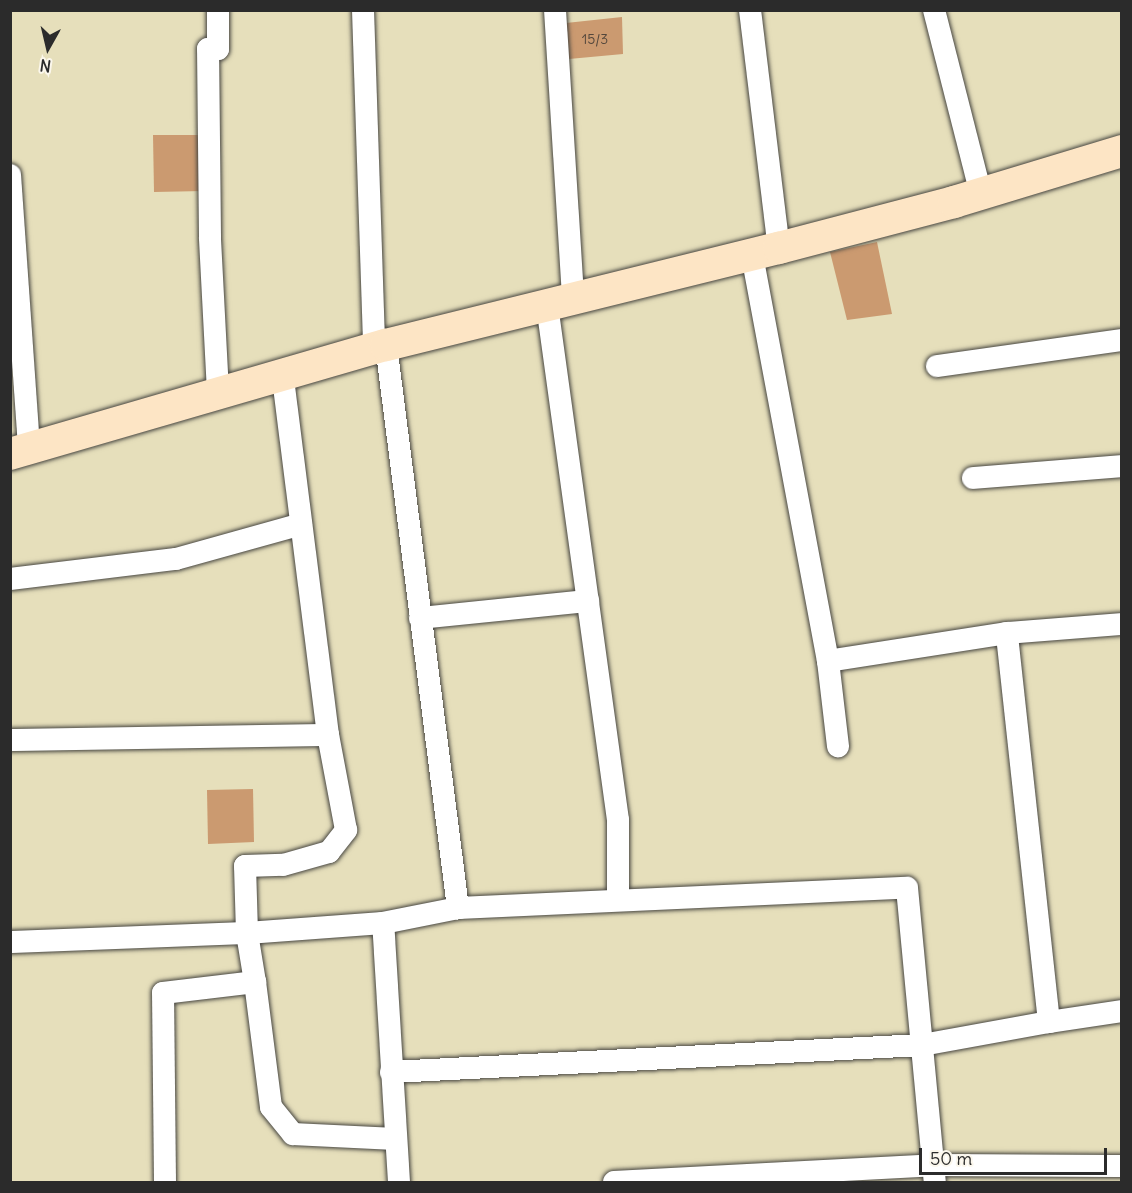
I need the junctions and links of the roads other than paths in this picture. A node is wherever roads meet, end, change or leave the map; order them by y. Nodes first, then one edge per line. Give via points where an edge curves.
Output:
1 (218, 10) edge
2 (363, 10) edge
3 (555, 10) edge
4 (750, 10) edge
5 (934, 10) edge
6 (1122, 151) edge
7 (10, 175) edge
8 (11, 187) edge
9 (981, 194) junction
10 (766, 252) junction
11 (560, 302) junction
12 (1122, 340) edge
13 (380, 346) junction
14 (937, 366) dead end
15 (282, 374) junction
16 (218, 392) junction
17 (20, 451) edge
18 (1122, 466) edge
19 (973, 478) dead end
20 (301, 524) junction
21 (10, 579) edge
22 (588, 601) junction
23 (420, 618) junction
24 (1122, 624) edge
25 (1007, 633) junction
26 (828, 661) junction
27 (328, 735) junction
28 (10, 740) edge
29 (838, 746) dead end
30 (618, 900) junction
31 (458, 908) junction
32 (383, 923) junction
33 (247, 933) junction
34 (10, 942) edge
35 (255, 982) junction
36 (1122, 1011) edge
37 (1049, 1022) junction
38 (922, 1045) junction
39 (391, 1072) junction
40 (395, 1139) junction
41 (1122, 1166) edge
42 (934, 1174) edge
43 (165, 1182) edge
44 (399, 1182) edge
45 (614, 1182) edge

1 - 16 street via 218,49 208,49 210,237
2 - 13 street
3 - 11 street
4 - 10 street
5 - 9 street
6 - 9 main road
7 - 8 street
8 - 17 street
9 - 10 main road
10 - 11 main road
10 - 26 street
11 - 13 main road
11 - 22 street
12 - 14 street
13 - 15 main road
13 - 23 street
15 - 16 main road
15 - 20 street
16 - 17 main road
18 - 19 street
20 - 21 street via 176,559
20 - 27 street
22 - 23 street
22 - 30 street via 618,820
23 - 31 street
24 - 25 street
25 - 26 street
25 - 37 street
26 - 29 street
27 - 28 street
27 - 33 street via 346,830 328,852 283,865 245,866
30 - 31 street
30 - 38 street via 907,888
31 - 32 street
32 - 33 street
32 - 39 street
33 - 34 street
33 - 35 street
35 - 40 street via 271,1107 293,1134
35 - 43 street via 163,993
36 - 37 street
37 - 38 street
38 - 39 street
38 - 42 street
39 - 40 street
40 - 44 street
41 - 42 street
42 - 45 street

